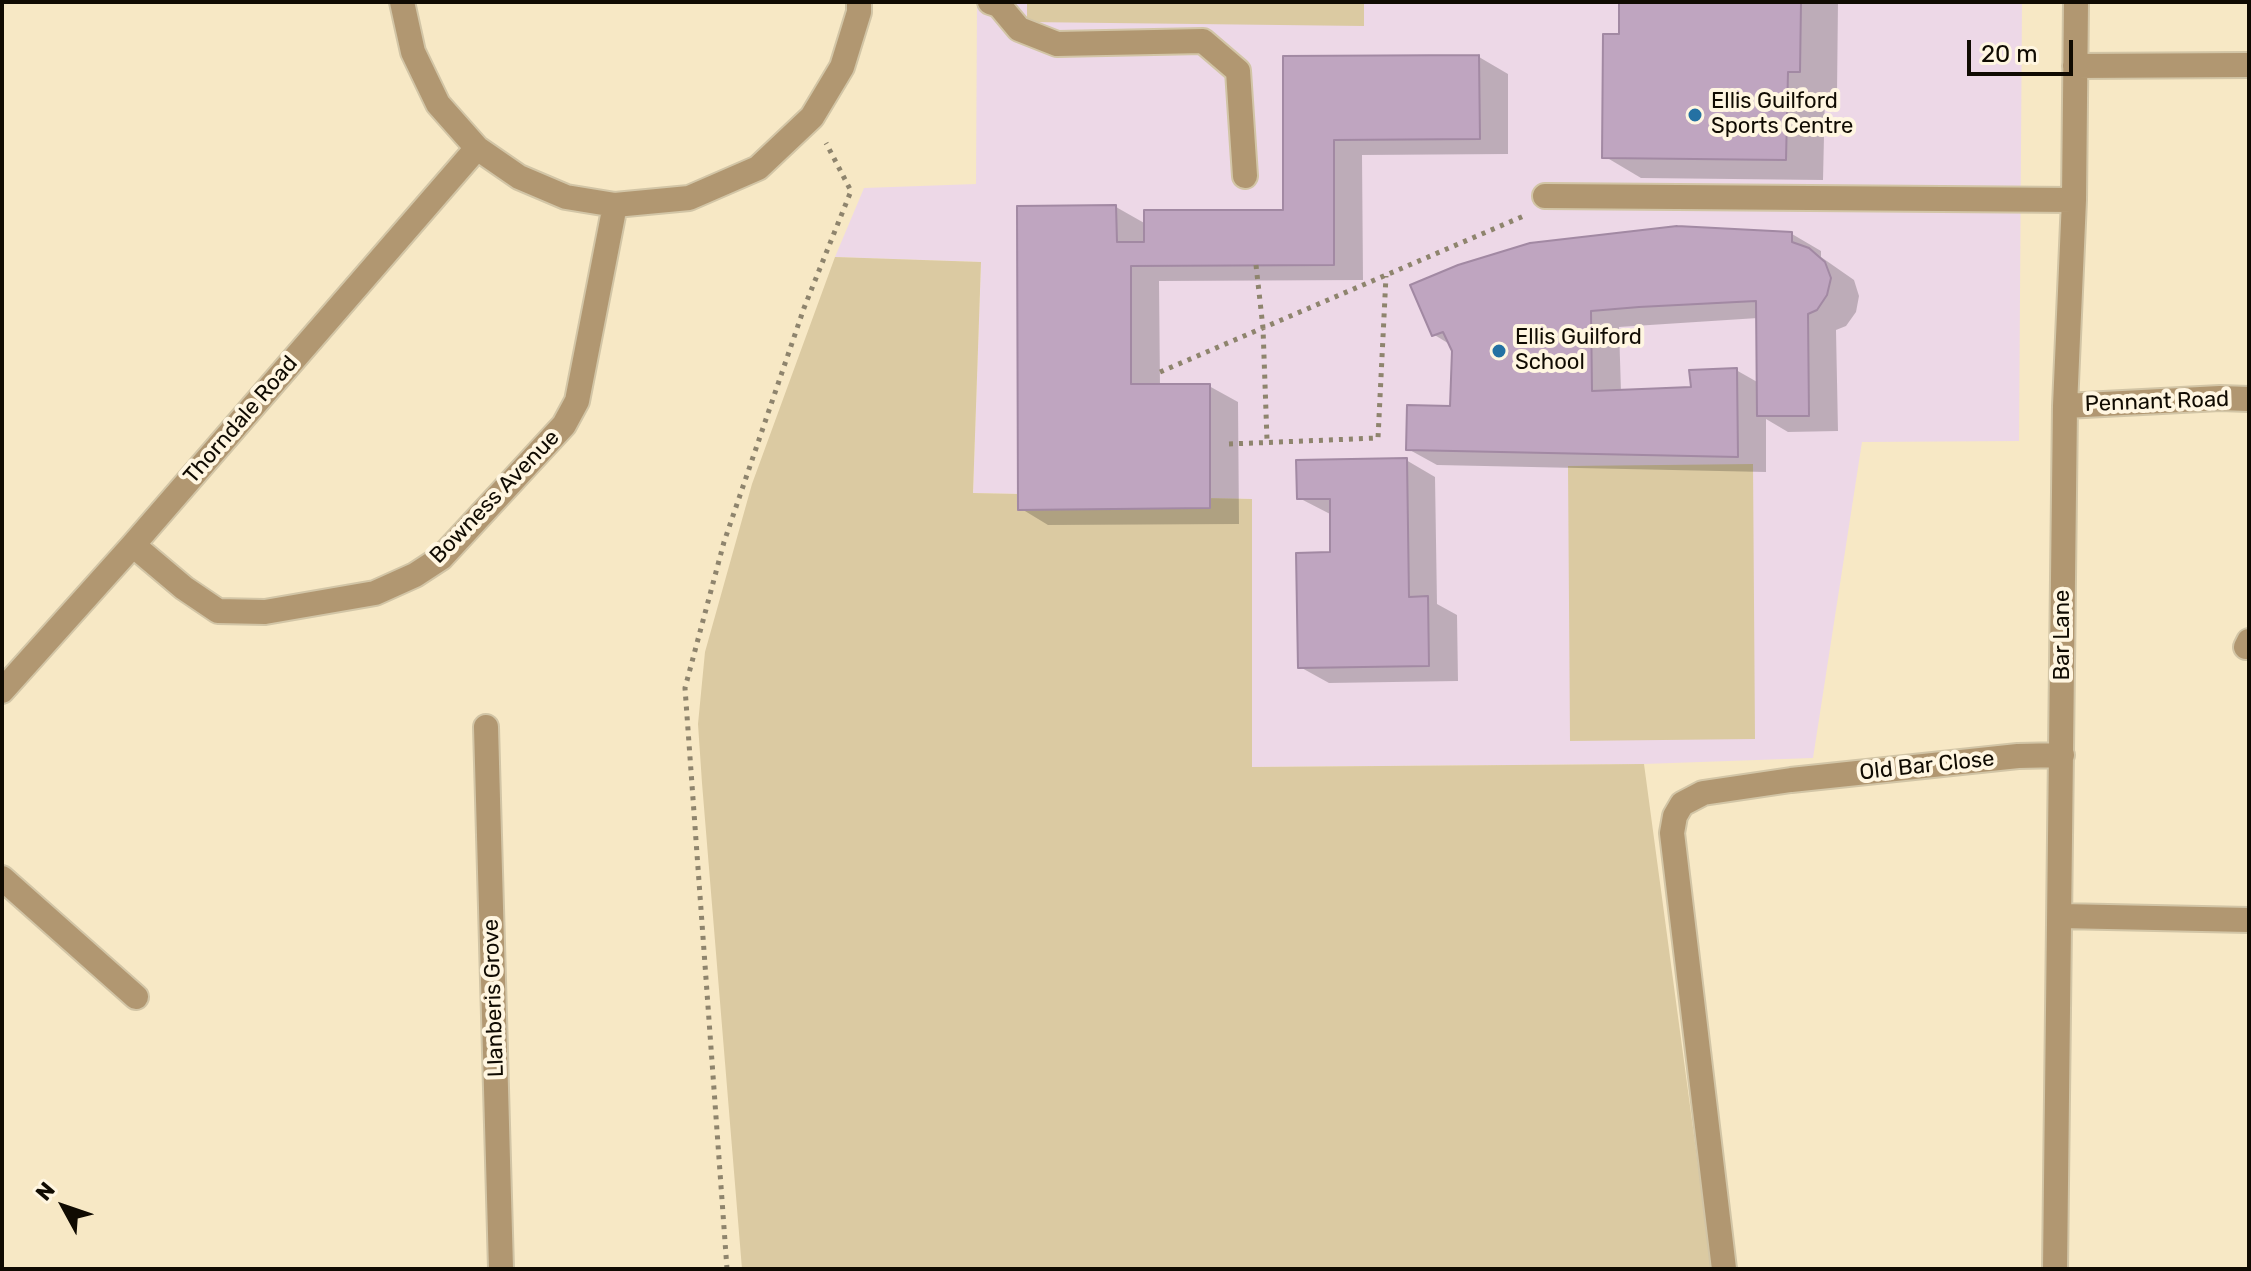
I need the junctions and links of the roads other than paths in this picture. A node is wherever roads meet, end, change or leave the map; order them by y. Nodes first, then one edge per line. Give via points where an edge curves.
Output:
1 (402, 2) edge
2 (859, 2) edge
3 (990, 2) edge
4 (2076, 2) edge
5 (2249, 65) edge
6 (2075, 66) junction
7 (477, 148) junction
8 (1245, 176) dead end
9 (1545, 196) road end
10 (2074, 200) junction
11 (615, 205) junction
12 (2249, 399) edge
13 (2065, 406) junction
14 (133, 545) junction
15 (2, 691) edge
16 (486, 727) dead end
17 (2062, 755) junction
18 (2, 878) edge
19 (2061, 916) junction
20 (2249, 920) edge
21 (136, 997) dead end
22 (501, 1269) edge
23 (1724, 1269) edge
24 (2055, 1269) edge

1 - 7 street via 413,52 438,104
2 - 11 street via 842,67 812,117 758,168 689,198
3 - 8 street via 1019,29 1057,44 1203,41 1238,71
4 - 6 street, Bar Lane
5 - 6 street
6 - 10 street, Bar Lane
7 - 11 street via 519,177 566,197
7 - 14 street, Thorndale Road
9 - 10 street
10 - 13 street, Bar Lane
11 - 14 street, Bowness Avenue via 577,401 564,425 441,558 375,593 265,612 218,611
12 - 13 street, Pennant Road
13 - 17 street, Bar Lane
14 - 15 street, Thorndale Road
16 - 22 street, Llanberis Grove
17 - 19 street, Bar Lane
17 - 23 street, Old Bar Close via 1791,780 1703,793 1682,804 1672,833
18 - 21 street
19 - 20 street
19 - 24 street, Bar Lane

